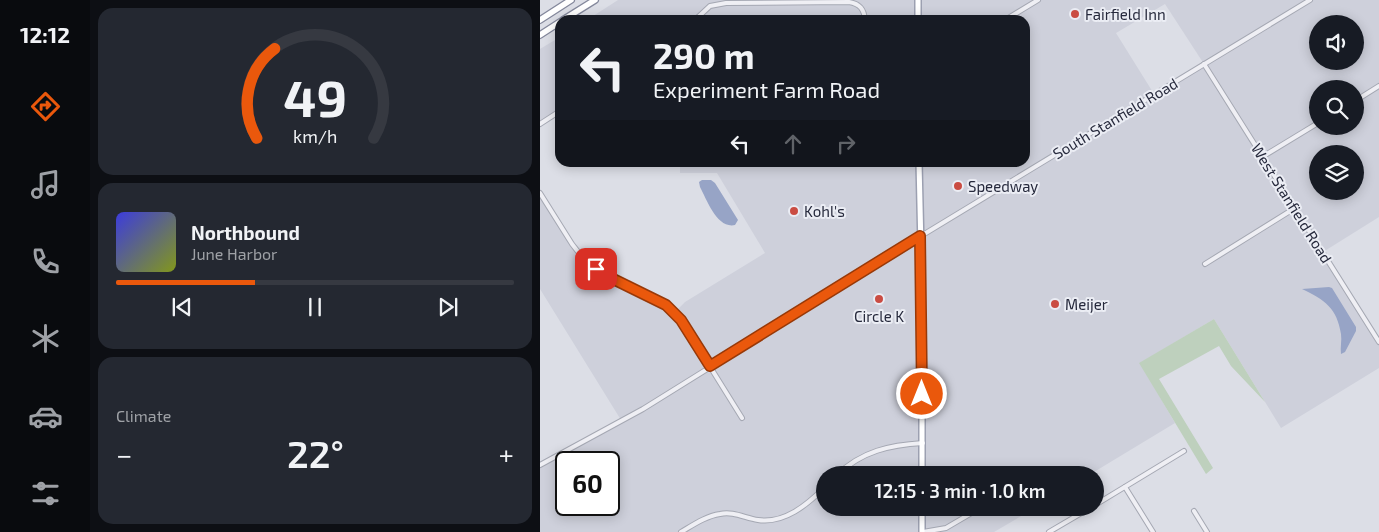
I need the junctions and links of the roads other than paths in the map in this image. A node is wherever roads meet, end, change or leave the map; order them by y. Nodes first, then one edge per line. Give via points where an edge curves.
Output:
1 (571, 0) edge
2 (595, 0) edge
3 (918, 0) edge
4 (1038, 0) edge
5 (1310, 0) edge
6 (571, 15) edge
7 (700, 15) edge
8 (864, 15) edge
9 (918, 15) edge
10 (1013, 15) edge
11 (540, 20) edge
12 (555, 25) edge
13 (540, 35) edge
14 (1204, 64) junction
15 (1379, 86) edge
16 (1364, 95) edge
17 (555, 115) edge
18 (540, 124) edge
19 (1309, 128) edge
20 (1262, 157) junction
21 (919, 167) edge
22 (540, 193) edge
23 (1295, 208) junction
24 (920, 236) junction
25 (1205, 264) dead end
26 (1379, 342) edge
27 (710, 366) junction
28 (742, 418) dead end
29 (923, 443) junction
30 (1184, 451) dead end
31 (540, 465) edge
32 (849, 466) edge
33 (922, 466) edge
34 (1125, 487) junction
35 (816, 495) edge
36 (1104, 500) edge
37 (1194, 510) dead end
38 (922, 516) edge
39 (966, 516) edge
40 (1076, 516) edge
41 (681, 532) edge
42 (922, 532) edge
43 (1049, 532) edge
44 (1153, 532) edge
45 (1207, 532) edge

1 - 11 highway
2 - 6 highway
3 - 9 main road
4 - 10 street
5 - 14 street, South Stanfield Road
7 - 8 street via 710,6 726,3 849,2 862,8
12 - 13 highway
14 - 20 street, West Stanfield Road
14 - 24 street, South Stanfield Road
15 - 16 street
17 - 18 street
19 - 20 street
20 - 23 street, West Stanfield Road
21 - 24 main road
22 - 27 street via 586,262 666,305 681,320
23 - 25 street
23 - 26 street, West Stanfield Road
24 - 27 street, South Stanfield Road
24 - 29 main road
27 - 28 street
27 - 31 street, South Stanfield Road via 643,409
29 - 32 street via 871,451
29 - 33 main road
30 - 34 street
34 - 36 street
34 - 44 street
35 - 41 street via 779,519 757,520 721,513
37 - 45 street
38 - 42 main road
39 - 42 street via 946,528
40 - 43 street

